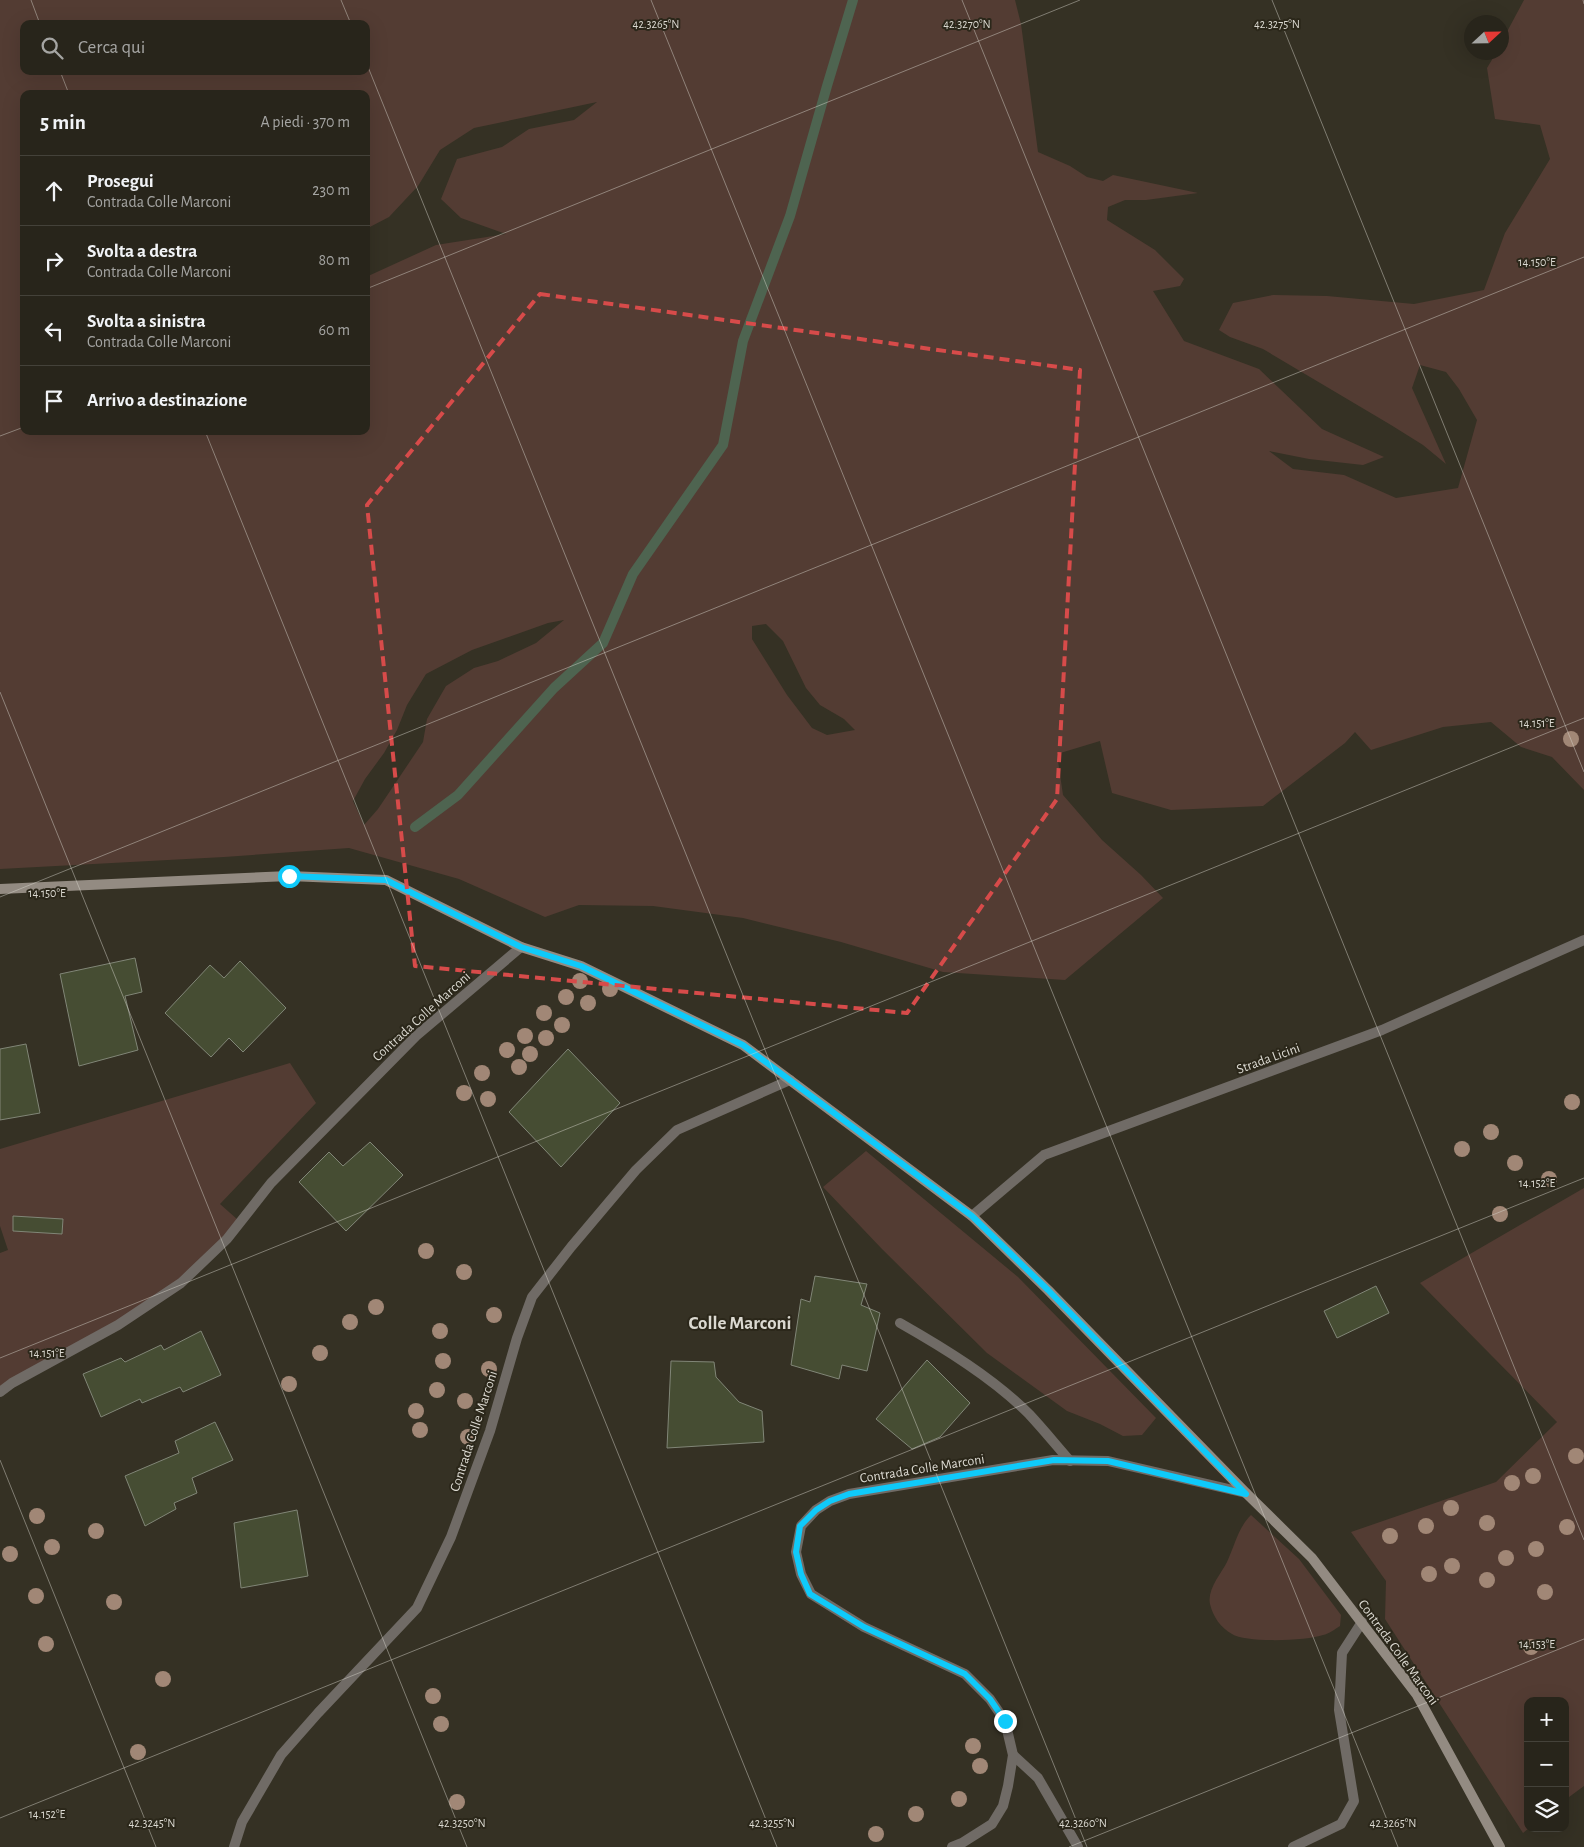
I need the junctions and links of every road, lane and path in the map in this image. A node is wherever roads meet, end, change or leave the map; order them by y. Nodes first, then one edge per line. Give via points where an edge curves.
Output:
1 (0, 889) edge
2 (1584, 940) edge
3 (521, 947) junction
4 (790, 1080) junction
5 (972, 1216) junction
6 (900, 1323) dead end
7 (0, 1392) edge
8 (1070, 1461) junction
9 (1246, 1494) junction
10 (1362, 1622) junction
11 (1013, 1755) junction
12 (1503, 1846) edge
13 (234, 1847) edge
14 (952, 1847) edge
15 (1078, 1847) edge
16 (1293, 1847) edge

1 - 3 street, Contrada Colle Marconi via 289,876 386,880
2 - 5 street, Strada Licini via 1382,1030 1044,1155
3 - 4 street, Contrada Colle Marconi via 581,966 743,1045
3 - 7 street, Contrada Colle Marconi via 416,1036 270,1183 227,1239 181,1283 118,1325
4 - 5 street, Contrada Colle Marconi
4 - 13 street, Contrada Colle Marconi via 677,1130 636,1170 532,1297 490,1431 450,1537 417,1608 281,1755 242,1822
5 - 9 street, Contrada Colle Marconi
6 - 8 street via 948,1350 991,1383 1028,1414
8 - 9 street, Contrada Colle Marconi via 1108,1461
8 - 11 street, Contrada Colle Marconi via 1054,1460 849,1494 816,1510 800,1526 796,1552 810,1594 864,1627 965,1674 990,1699 1005,1721
9 - 10 street, Contrada Colle Marconi via 1312,1558
10 - 12 street, Contrada Colle Marconi via 1417,1695
10 - 16 street via 1342,1653 1339,1710 1354,1801 1341,1824
11 - 14 street, Contrada Colle Marconi via 1003,1806 992,1824
11 - 15 street via 1038,1778

